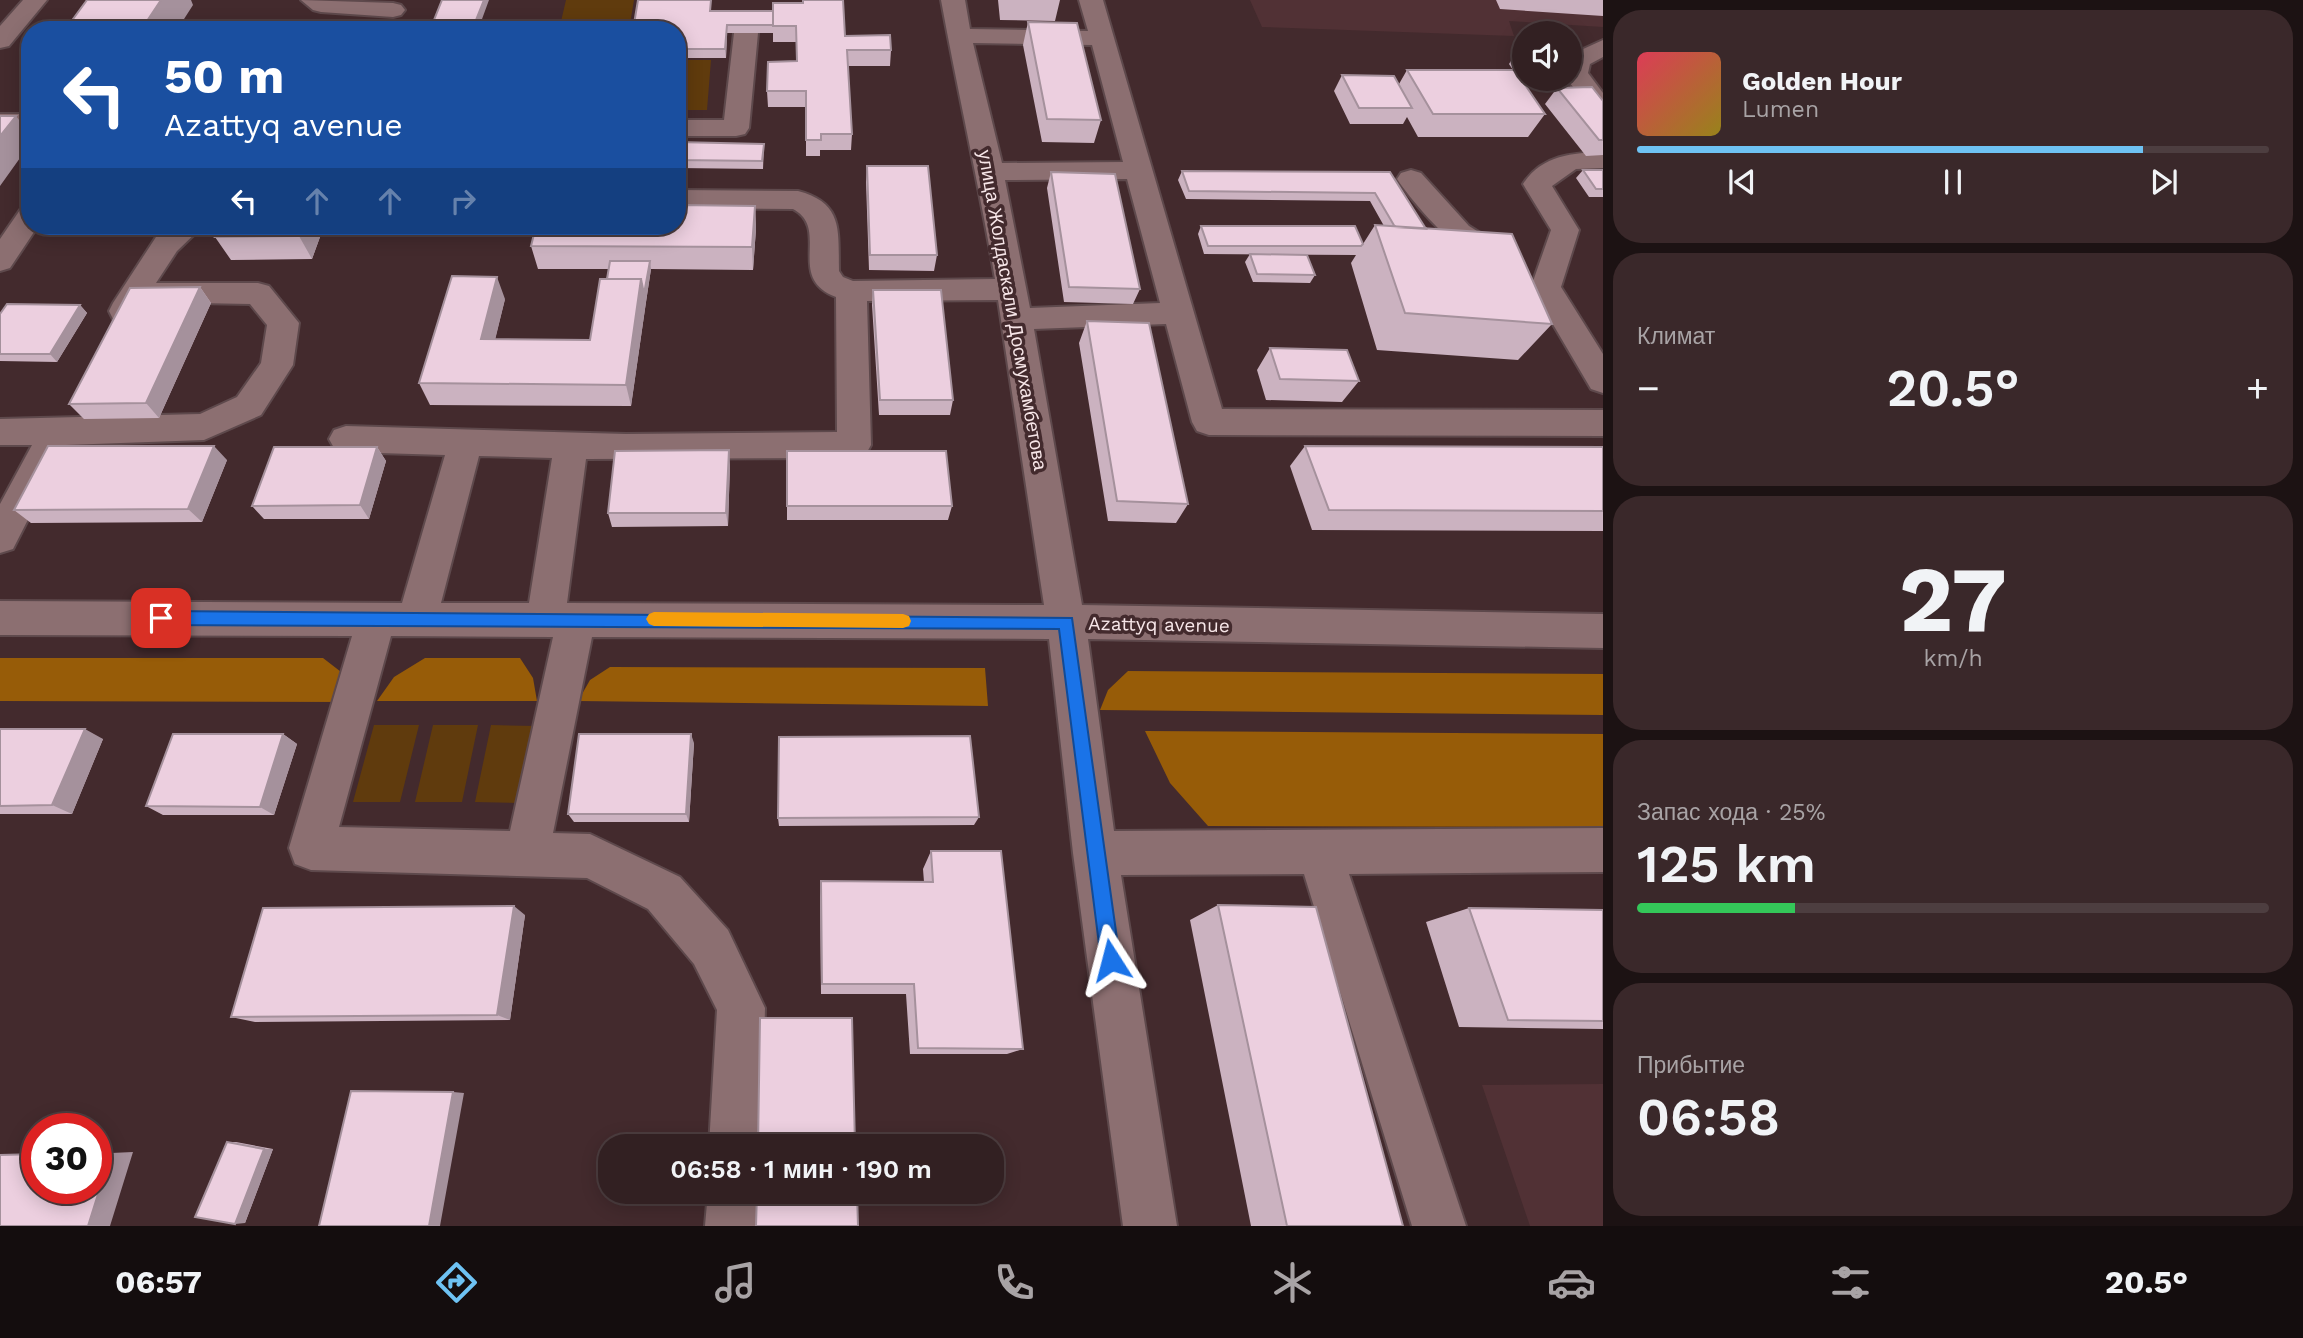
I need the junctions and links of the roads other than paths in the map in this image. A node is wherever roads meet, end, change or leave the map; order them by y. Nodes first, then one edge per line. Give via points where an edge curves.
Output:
1 (35, 0) edge
2 (313, 0) edge
3 (953, 0) edge
4 (1091, 0) edge
5 (393, 10) dead end
6 (748, 20) edge
7 (958, 36) junction
8 (1102, 38) junction
9 (0, 41) edge
10 (1603, 47) edge
11 (1603, 110) edge
12 (0, 122) edge
13 (21, 122) edge
14 (686, 128) edge
15 (1603, 160) edge
16 (1138, 170) junction
17 (989, 172) junction
18 (1411, 179) dead end
19 (686, 199) edge
20 (21, 230) edge
21 (178, 235) edge
22 (0, 261) edge
23 (1546, 287) junction
24 (1012, 289) junction
25 (851, 291) junction
26 (133, 295) junction
27 (1178, 313) junction
28 (1017, 319) junction
29 (107, 340) edge
30 (1603, 381) edge
31 (75, 398) edge
32 (1603, 423) edge
33 (0, 432) edge
34 (56, 432) junction
35 (346, 439) dead end
36 (466, 441) junction
37 (570, 444) junction
38 (0, 538) edge
39 (0, 618) edge
40 (376, 619) junction
41 (417, 619) junction
42 (561, 619) junction
43 (1066, 622) junction
44 (1603, 631) edge
45 (1603, 850) edge
46 (1319, 851) junction
47 (1095, 853) junction
48 (527, 854) junction
49 (736, 1134) edge
50 (733, 1204) edge
51 (732, 1226) edge
52 (1150, 1226) edge
53 (1439, 1226) edge

1 - 9 street
2 - 5 street via 321,5
3 - 7 street, улица Жолдаскали Досмухамбетова
4 - 8 street
6 - 14 street via 736,128
7 - 8 street
7 - 17 street, улица Жолдаскали Досмухамбетова
8 - 16 street
10 - 11 street via 1578,60 1575,73
12 - 13 street
15 - 23 street via 1569,162 1537,184 1565,230
16 - 17 street
16 - 27 street
17 - 24 street, улица Жолдаскали Досмухамбетова
18 - 23 street via 1459,233
19 - 25 street via 798,200 817,210 824,226 824,271 832,284
20 - 22 street
21 - 26 street via 166,244
23 - 30 street
24 - 25 street
24 - 28 street, улица Жолдаскали Досмухамбетова
25 - 37 street via 854,445
26 - 29 street
26 - 34 street via 258,293 283,323 277,365 249,406 204,428
27 - 28 street
27 - 32 street via 1209,422
28 - 43 street, улица Жолдаскали Досмухамбетова
31 - 34 street
33 - 34 street
34 - 38 street
35 - 36 street
36 - 37 street
36 - 41 street
37 - 42 street
39 - 40 street, Azattyq avenue
40 - 41 street, Azattyq avenue
40 - 48 street via 311,848
41 - 42 street, Azattyq avenue
42 - 43 street, Azattyq avenue
42 - 48 street
43 - 44 street, Azattyq avenue
43 - 47 street, улица Жолдаскали Досмухамбетова
45 - 46 street
46 - 47 street
46 - 53 street
47 - 52 street, улица Жолдаскали Досмухамбетова
48 - 49 street via 590,856 603,862 664,894 711,947 741,1007
50 - 51 street

